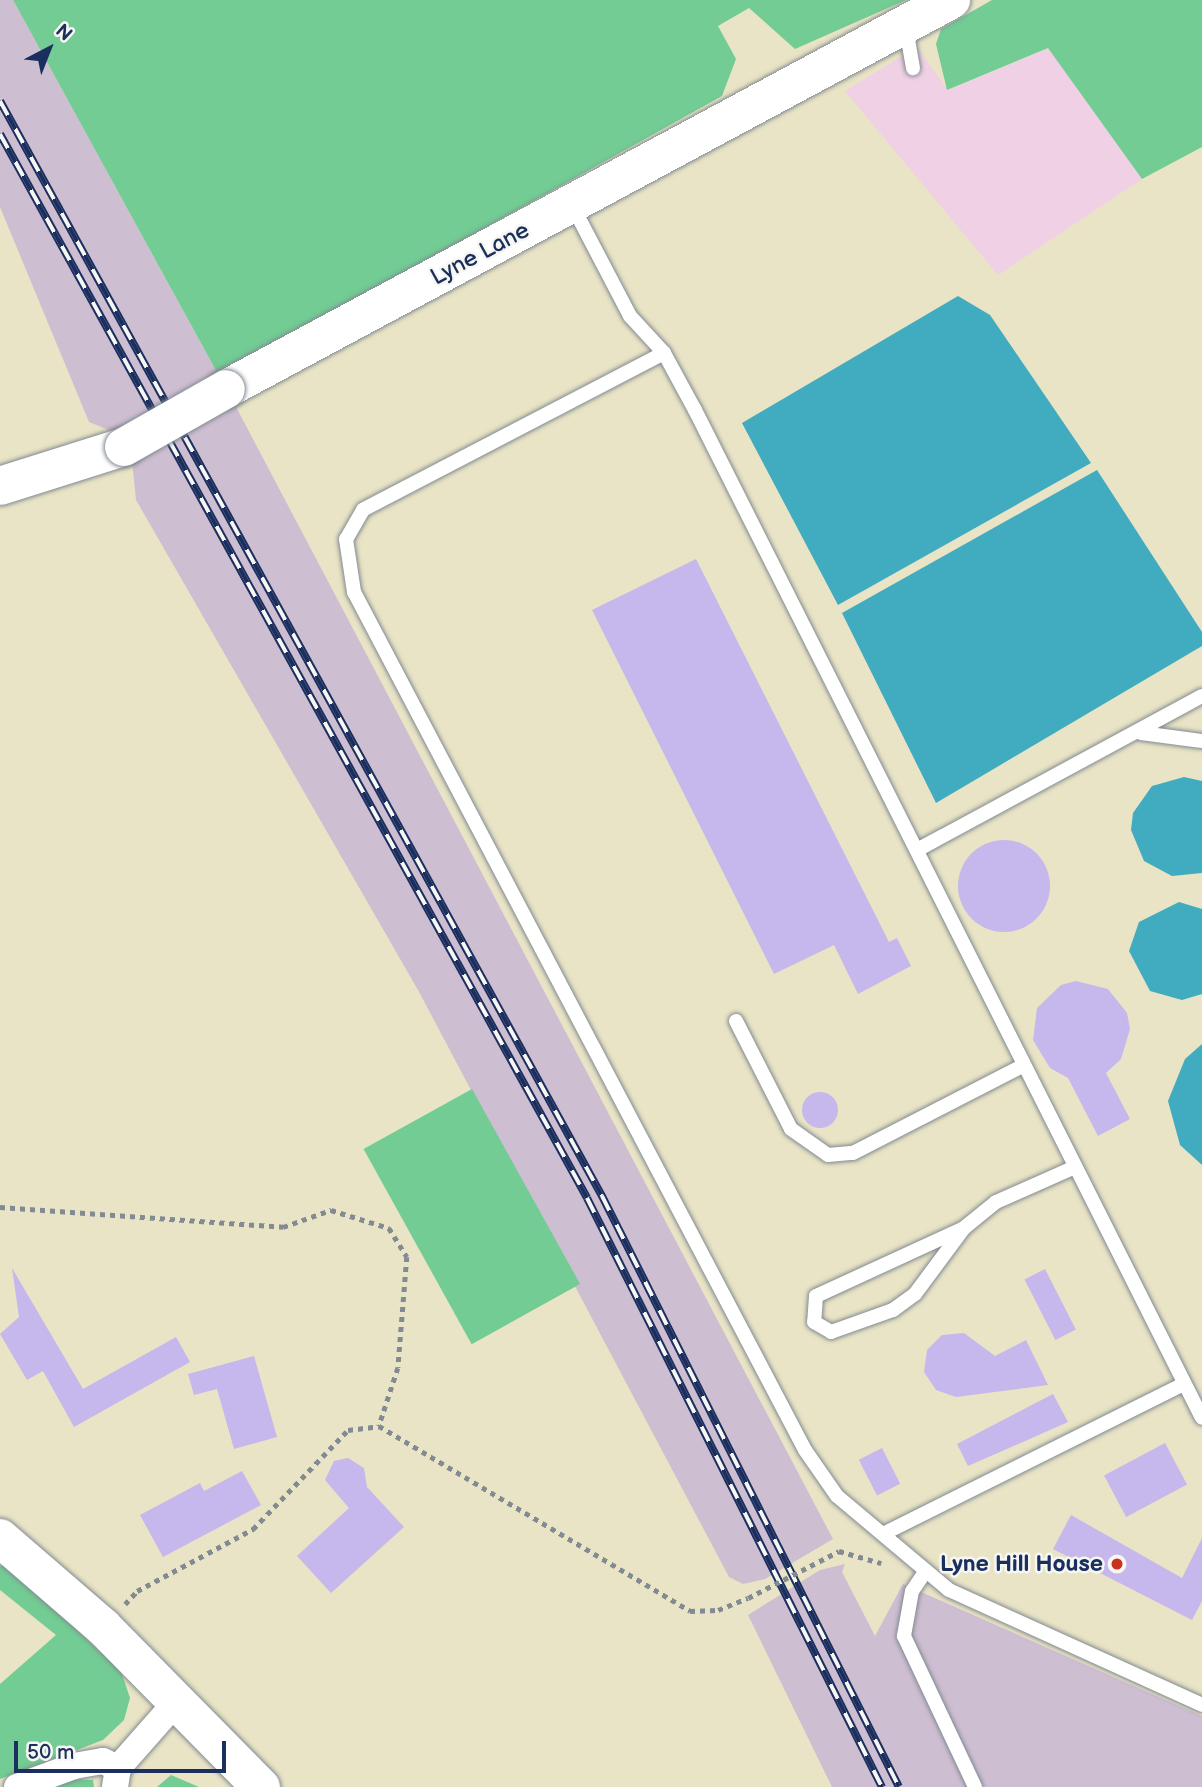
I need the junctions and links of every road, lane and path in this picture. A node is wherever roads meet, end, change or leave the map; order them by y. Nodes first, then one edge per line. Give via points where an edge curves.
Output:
1 (951, 0) edge
2 (905, 27) junction
3 (913, 68) dead end
4 (572, 205) junction
5 (664, 353) junction
6 (0, 486) edge
7 (1202, 696) edge
8 (1141, 733) junction
9 (1202, 741) edge
10 (916, 850) junction
11 (736, 1021) dead end
12 (1024, 1065) junction
13 (1074, 1167) junction
14 (0, 1207) edge
15 (964, 1228) junction
16 (1184, 1384) junction
17 (1202, 1418) edge
18 (379, 1426) junction
19 (883, 1534) junction
20 (0, 1538) edge
21 (839, 1550) dead end
22 (925, 1572) junction
23 (103, 1628) junction
24 (178, 1700) junction
25 (1202, 1705) edge
26 (117, 1777) edge
27 (17, 1787) edge
28 (261, 1787) edge
29 (975, 1787) edge

1 - 2 street, Lyne Lane
2 - 3 lane
2 - 4 street, Lyne Lane
4 - 5 lane via 630,316
4 - 6 street, Lyne Lane, bridge via 124,447
5 - 10 lane
5 - 19 lane via 363,510 346,540 348,574 805,1450 837,1496
7 - 8 lane
8 - 9 lane
8 - 10 lane
10 - 12 lane
11 - 12 lane via 791,1129 828,1154 853,1153
12 - 13 lane
13 - 15 lane via 996,1202
13 - 16 lane
14 - 18 path via 284,1227 331,1210 389,1228 407,1257 398,1368
15 - 15 lane via 915,1294 893,1310 831,1332 814,1322 816,1296
16 - 17 lane
16 - 19 lane
18 - 21 path, bridge via 690,1611 718,1610 748,1598
18 - 23 path via 348,1430 253,1529 137,1591
19 - 22 lane
20 - 23 street
22 - 25 lane via 975,1604
22 - 29 lane via 912,1591 904,1636
23 - 24 street
24 - 26 street
24 - 28 street
26 - 27 street via 103,1761

